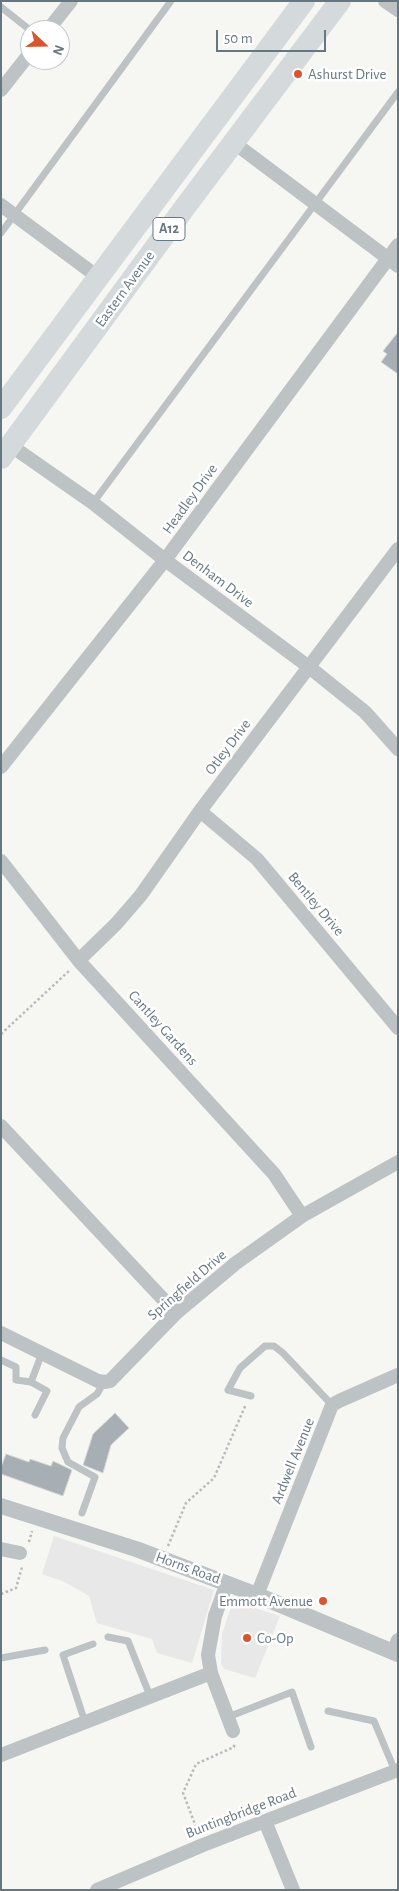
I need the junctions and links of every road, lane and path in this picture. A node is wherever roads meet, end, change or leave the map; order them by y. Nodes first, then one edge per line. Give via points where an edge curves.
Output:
1 (71, 1) edge
2 (171, 1) edge
3 (304, 1) edge
4 (340, 1) edge
5 (386, 1) edge
6 (1, 7) edge
7 (398, 10) edge
8 (56, 20) edge
9 (20, 22) edge
10 (20, 66) edge
11 (1, 90) edge
12 (398, 92) edge
13 (233, 142) junction
14 (315, 204) junction
15 (1, 205) edge
16 (15, 215) junction
17 (1, 233) edge
18 (398, 245) edge
19 (392, 263) edge
20 (98, 277) junction
21 (1, 408) edge
22 (6, 452) edge
23 (93, 503) junction
24 (398, 549) edge
25 (165, 560) junction
26 (309, 667) junction
27 (398, 749) edge
28 (1, 767) edge
29 (200, 811) junction
30 (1, 860) edge
31 (79, 960) junction
32 (398, 1028) edge
33 (1, 1034) edge
34 (1, 1126) edge
35 (398, 1162) edge
36 (302, 1216) junction
37 (176, 1313) junction
38 (1, 1333) edge
39 (42, 1353) junction
40 (1, 1360) edge
41 (398, 1375) edge
42 (31, 1382) junction
43 (104, 1382) junction
44 (242, 1394) junction
45 (251, 1396) dead end
46 (332, 1405) junction
47 (35, 1415) dead end
48 (1, 1506) edge
49 (82, 1513) dead end
50 (1, 1549) edge
51 (20, 1553) dead end
52 (163, 1559) junction
53 (227, 1583) junction
54 (257, 1595) junction
55 (108, 1637) dead end
56 (93, 1644) dead end
57 (396, 1648) edge
58 (45, 1650) dead end
59 (1, 1658) edge
60 (211, 1673) junction
61 (150, 1696) junction
62 (328, 1711) dead end
63 (228, 1717) junction
64 (85, 1722) junction
65 (233, 1731) joint
66 (312, 1747) dead end
67 (1, 1755) edge
68 (396, 1771) edge
69 (265, 1821) junction
70 (203, 1845) junction
71 (97, 1890) edge
72 (293, 1890) edge

1 - 8 street
2 - 16 lane
3 - 20 highway, Eastern Avenue / A12
4 - 13 highway, Eastern Avenue / A12
5 - 7 street
6 - 9 lane
10 - 11 street
12 - 14 lane
13 - 14 street
13 - 22 highway, Eastern Avenue / A12
14 - 19 street
14 - 23 lane
15 - 16 street
16 - 17 lane
16 - 20 street
18 - 19 street, Headley Drive
19 - 25 street, Headley Drive
20 - 21 highway, Eastern Avenue / A12
22 - 23 street, Denham Drive
23 - 25 street, Denham Drive
24 - 26 street, Otley Drive
25 - 26 street, Denham Drive
25 - 28 street, Headley Drive
26 - 27 street, Denham Drive via 365,712
26 - 29 street, Otley Drive
29 - 31 street, Otley Drive via 141,895
29 - 32 street, Bentley Drive via 257,859
30 - 31 street, Cantley Gardens
31 - 33 path
31 - 36 street, Cantley Gardens via 274,1174
34 - 37 street
35 - 36 street, Springfield Drive
36 - 37 street, Springfield Drive via 236,1262
37 - 43 street, Springfield Drive via 110,1381
38 - 39 street
39 - 42 lane
39 - 43 street
40 - 42 lane via 16,1366 16,1380
41 - 46 street, Ardwell Avenue
42 - 47 lane via 47,1391
43 - 49 lane via 97,1394 79,1407 63,1438 62,1448 68,1462 95,1477
44 - 45 lane
44 - 46 lane via 228,1390 240,1368 265,1346 274,1346
44 - 52 path via 246,1404 214,1478 186,1503
46 - 54 street, Ardwell Avenue
48 - 52 street, Horns Road
50 - 51 street
52 - 53 street, Horns Road
53 - 54 street, Horns Road
53 - 60 street via 215,1616 208,1655
54 - 57 street, Horns Road
55 - 61 lane via 128,1641
56 - 64 lane via 64,1655
58 - 59 lane
60 - 61 street
60 - 63 street
61 - 64 street
62 - 68 lane via 374,1721
63 - 65 street
63 - 66 lane via 292,1692
64 - 67 street
65 - 70 path via 234,1747 196,1764 183,1793
68 - 69 street, Buntingbridge Road
69 - 70 street, Buntingbridge Road
69 - 72 street
70 - 71 street, Buntingbridge Road

